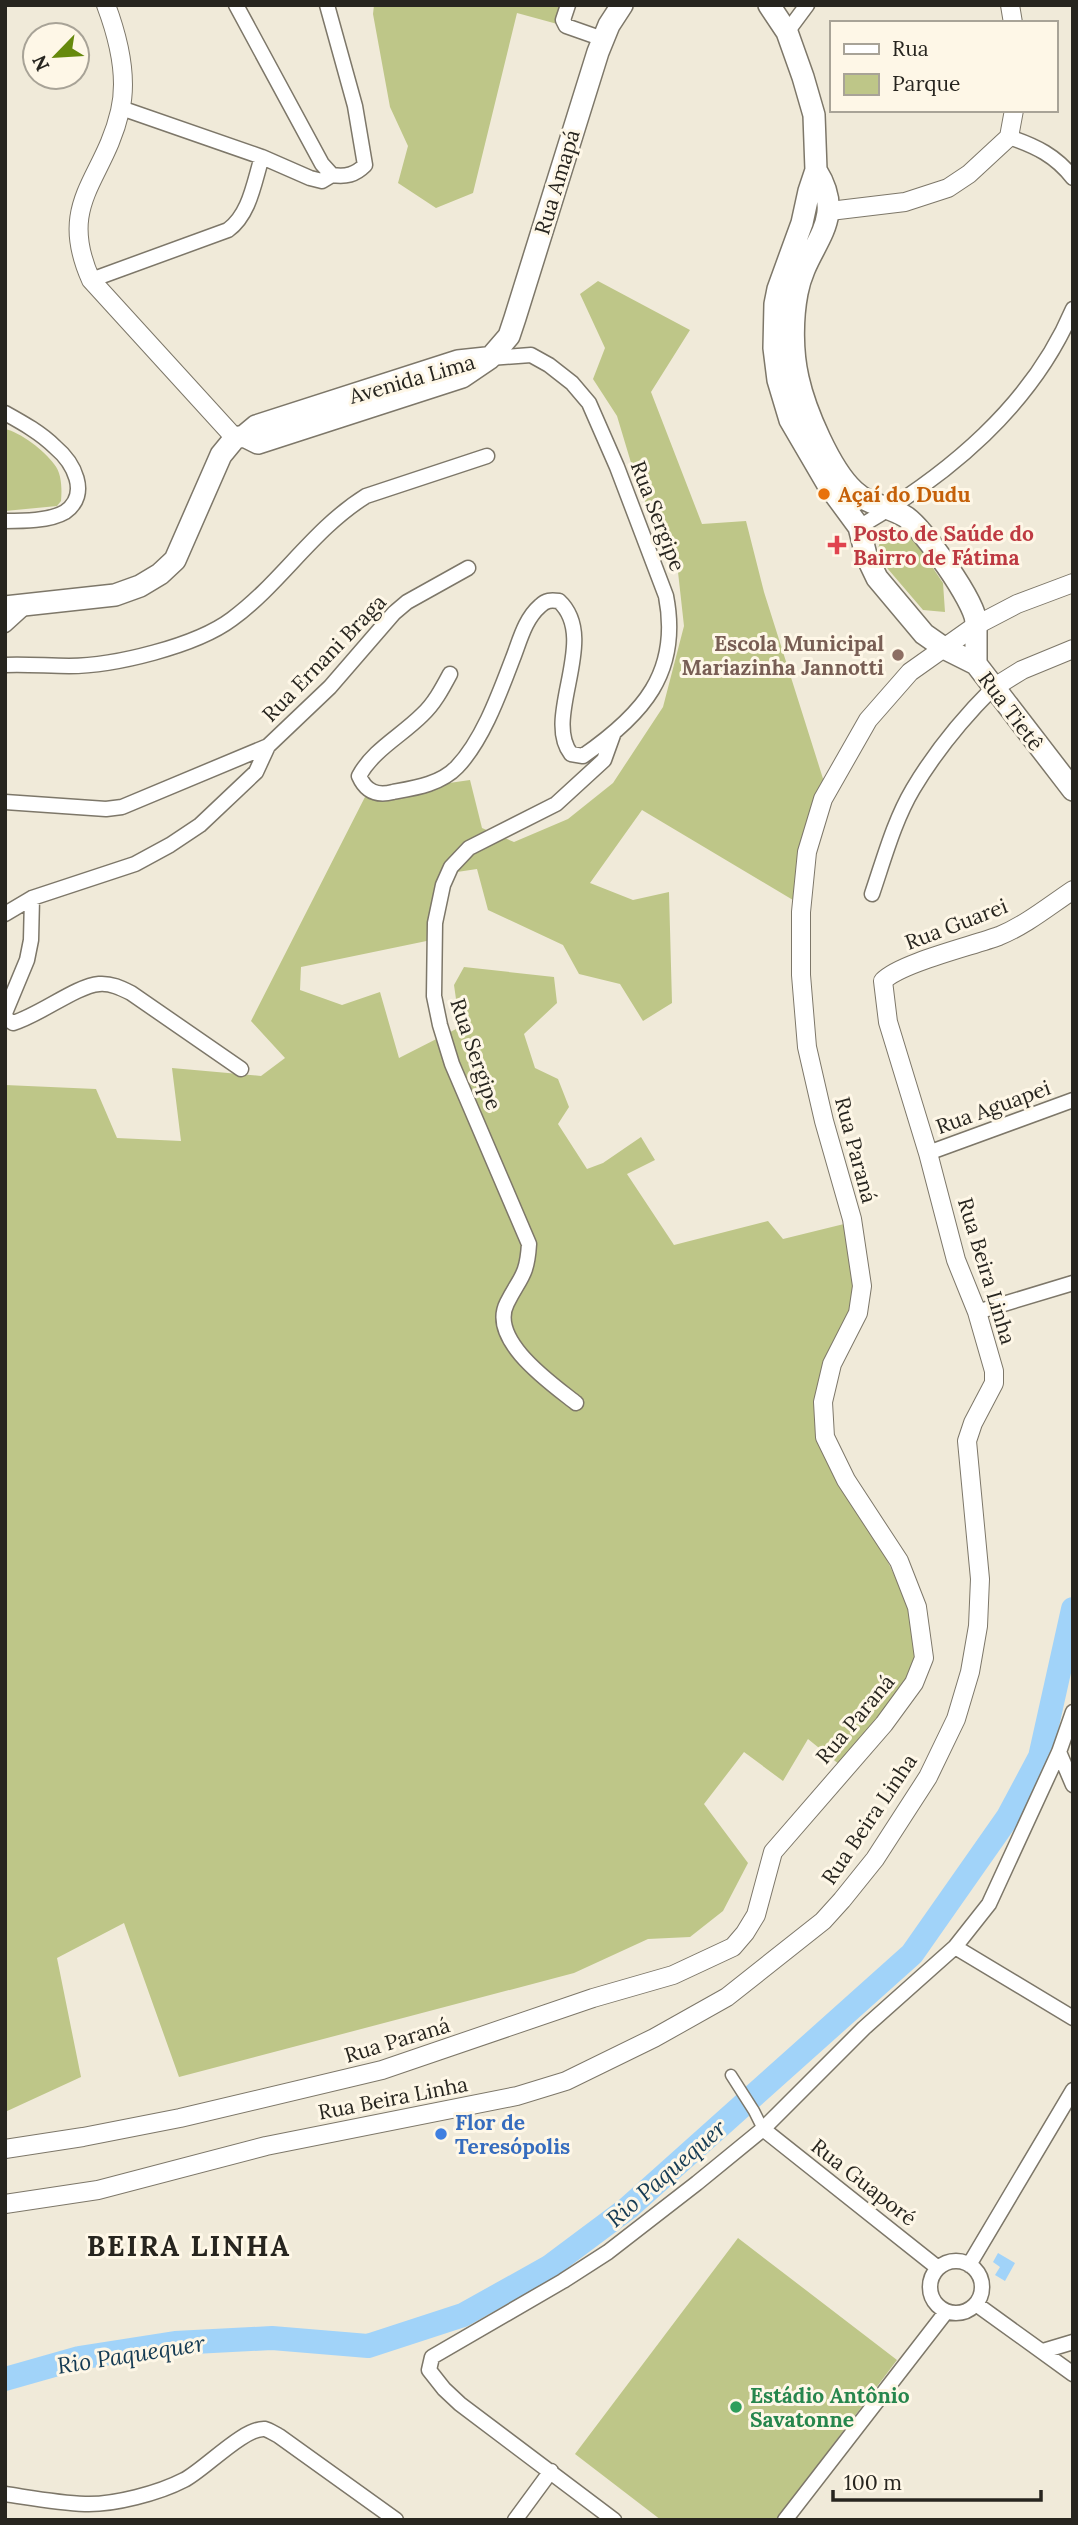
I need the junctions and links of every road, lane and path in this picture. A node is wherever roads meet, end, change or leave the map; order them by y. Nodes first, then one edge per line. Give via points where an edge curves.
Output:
1 (106, 5) edge
2 (236, 5) edge
3 (327, 5) edge
4 (568, 5) edge
5 (622, 5) edge
6 (769, 5) edge
7 (807, 5) edge
8 (787, 32) junction
9 (603, 39) junction
10 (121, 108) junction
11 (1014, 112) edge
12 (1009, 137) junction
13 (262, 157) junction
14 (816, 170) junction
15 (332, 175) junction
16 (1073, 178) edge
17 (830, 211) junction
18 (812, 227) junction
19 (92, 280) junction
20 (1073, 309) edge
21 (491, 358) junction
22 (5, 413) edge
23 (239, 437) junction
24 (487, 456) dead end
25 (835, 481) junction
26 (889, 510) junction
27 (5, 521) edge
28 (859, 527) junction
29 (468, 568) dead end
30 (1073, 583) edge
31 (27, 605) junction
32 (5, 607) edge
33 (5, 625) edge
34 (975, 626) junction
35 (944, 648) junction
36 (1073, 649) edge
37 (976, 664) junction
38 (5, 665) edge
39 (450, 674) dead end
40 (993, 688) junction
41 (613, 735) junction
42 (268, 746) junction
43 (1073, 790) edge
44 (5, 802) edge
45 (1073, 890) edge
46 (872, 894) dead end
47 (32, 898) junction
48 (5, 914) edge
49 (889, 975) joint
50 (5, 1013) edge
51 (241, 1069) dead end
52 (1073, 1100) edge
53 (928, 1153) junction
54 (1073, 1283) edge
55 (977, 1312) junction
56 (576, 1403) dead end
57 (1073, 1712) edge
58 (1059, 1752) junction
59 (1073, 1784) edge
60 (955, 1947) junction
61 (1073, 2018) edge
62 (731, 2075) dead end
63 (1073, 2090) edge
64 (763, 2129) junction
65 (5, 2149) edge
66 (5, 2204) edge
67 (969, 2265) junction
68 (938, 2268) junction
69 (976, 2304) junction
70 (946, 2312) junction
71 (1073, 2342) edge
72 (1043, 2351) junction
73 (1073, 2374) edge
74 (551, 2471) junction
75 (5, 2494) edge
76 (396, 2520) edge
77 (515, 2520) edge
78 (614, 2520) edge
79 (785, 2520) edge

1 - 10 street via 118,50
2 - 15 street
3 - 15 street via 355,106 365,165 357,173
4 - 9 street via 563,20 566,26
5 - 9 main road, Rua Amapá
6 - 8 main road
7 - 8 street
8 - 14 main road via 814,116
9 - 21 main road, Rua Amapá via 515,318 509,335
10 - 13 street
10 - 19 street via 78,221 78,244
11 - 12 street
12 - 16 street via 1037,146
12 - 17 street via 948,188 905,202
13 - 15 street via 321,181
13 - 19 street via 237,224
14 - 17 main road via 827,191
14 - 18 main road via 809,191
17 - 18 main road
18 - 25 main road via 788,290 794,353 787,379 807,409
19 - 23 street
20 - 26 street via 1046,361 996,424 952,466
21 - 23 main road, Avenida Lima via 462,377 364,401 258,443
21 - 41 street, Rua Sergipe via 531,355 572,383 589,403 666,596 669,639 662,672 630,720
22 - 27 street via 56,447 78,478 78,491 65,512
23 - 31 main road via 216,465 175,559 160,574 115,595
24 - 38 street via 366,496 321,531 232,619 209,632 165,649 97,664
25 - 26 main road, Rua Tietê
25 - 28 main road
26 - 28 street
26 - 34 main road, Rua Tietê via 907,518 957,579 973,608
28 - 35 main road, Rua Tietê via 877,578 924,634
29 - 42 street, Rua Ernani Braga via 394,613 330,687
30 - 34 street, Rua Paraná
31 - 32 main road
31 - 33 street
34 - 35 street, Rua Paraná
34 - 37 main road, Rua Tietê
35 - 37 main road, Rua Tietê
35 - 65 street, Rua Paraná via 910,672 868,720 823,799 807,852 801,912 807,1047 852,1219 862,1286 858,1313 832,1364 823,1402 825,1437 846,1480 899,1561 917,1607 924,1658 914,1683 773,1852 756,1915 733,1947 673,1975 382,2070 180,2118
36 - 40 street
37 - 40 main road, Rua Tietê
39 - 41 street via 423,715 366,763 359,776 372,792 428,784 456,769 496,703 528,619 548,600 567,608 575,636 564,744 572,754 583,756
40 - 43 main road, Rua Tietê
40 - 46 street via 957,725 912,790
41 - 56 street, Rua Sergipe via 604,760 556,804 469,848 451,866 435,923 433,996 440,1025 452,1064 529,1244 528,1268 506,1305 509,1339 532,1366
42 - 44 street, Rua Ernani Braga via 122,807
42 - 47 street via 256,772 200,825 170,845 135,864
45 - 49 street, Rua Guarei via 1011,930
47 - 48 street
47 - 50 street via 27,960
49 - 53 street, Rua Beira Linha via 883,981 888,1022
50 - 51 street via 13,1023 98,984 113,985
52 - 53 street, Rua Aguapei
53 - 55 street, Rua Beira Linha via 956,1260
54 - 55 street
55 - 66 street, Rua Beira Linha via 994,1383 967,1441 979,1579 978,1626 970,1672 956,1719 928,1777 875,1859 823,1921 727,1997 566,2081 517,2096 266,2146 98,2190
57 - 58 street
58 - 59 street
58 - 60 street via 989,1904
60 - 61 street
60 - 64 street via 864,2028
62 - 64 street
63 - 67 street
64 - 68 street, Rua Guaporé
64 - 74 street via 608,2252 432,2357 429,2370 444,2389
67 - 68 street via 953,2261
67 - 69 street via 982,2288
68 - 70 street via 930,2292 935,2304
69 - 70 street via 957,2314
69 - 72 street
70 - 79 street
71 - 72 street
72 - 73 street
74 - 77 street
74 - 78 street
75 - 76 street via 86,2504 166,2489 203,2469 234,2443 266,2429

